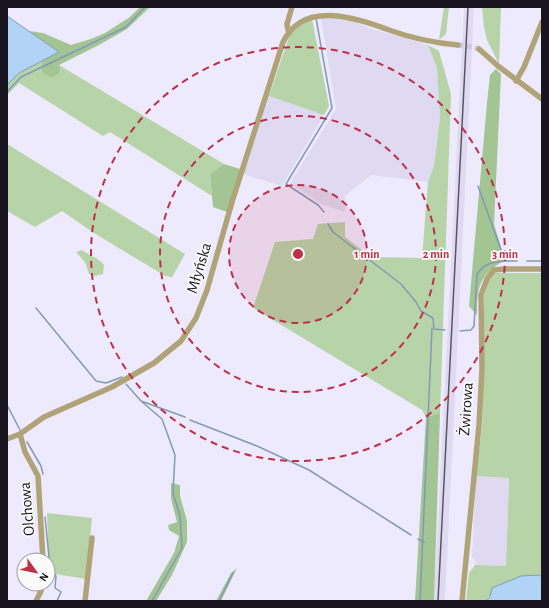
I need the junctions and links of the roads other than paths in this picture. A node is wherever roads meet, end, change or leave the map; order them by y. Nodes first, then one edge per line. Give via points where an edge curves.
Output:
1 (292, 7) edge
2 (328, 9) dead end
3 (302, 15) dead end
4 (542, 22) edge
5 (288, 30) junction
6 (458, 45) tunnel mouth
7 (479, 50) tunnel mouth
8 (516, 81) junction
9 (542, 99) edge
10 (542, 269) edge
11 (20, 434) junction
12 (7, 439) edge
13 (92, 538) dead end
14 (43, 552) edge
15 (40, 592) edge
16 (36, 601) edge
17 (85, 601) edge
18 (462, 601) edge

1 - 5 street, Młyńska via 287,24
2 - 6 street via 404,35
3 - 5 street
4 - 8 street
5 - 11 street, Młyńska via 232,202 207,290 196,318 181,341 154,363 130,377 44,417
7 - 8 street
8 - 9 street
10 - 18 street, Żwirowa via 494,270 487,279 481,295 482,369 479,425
11 - 12 street, Młyńska
11 - 14 street, Olchowa via 25,452 38,476
13 - 17 street
15 - 16 street

